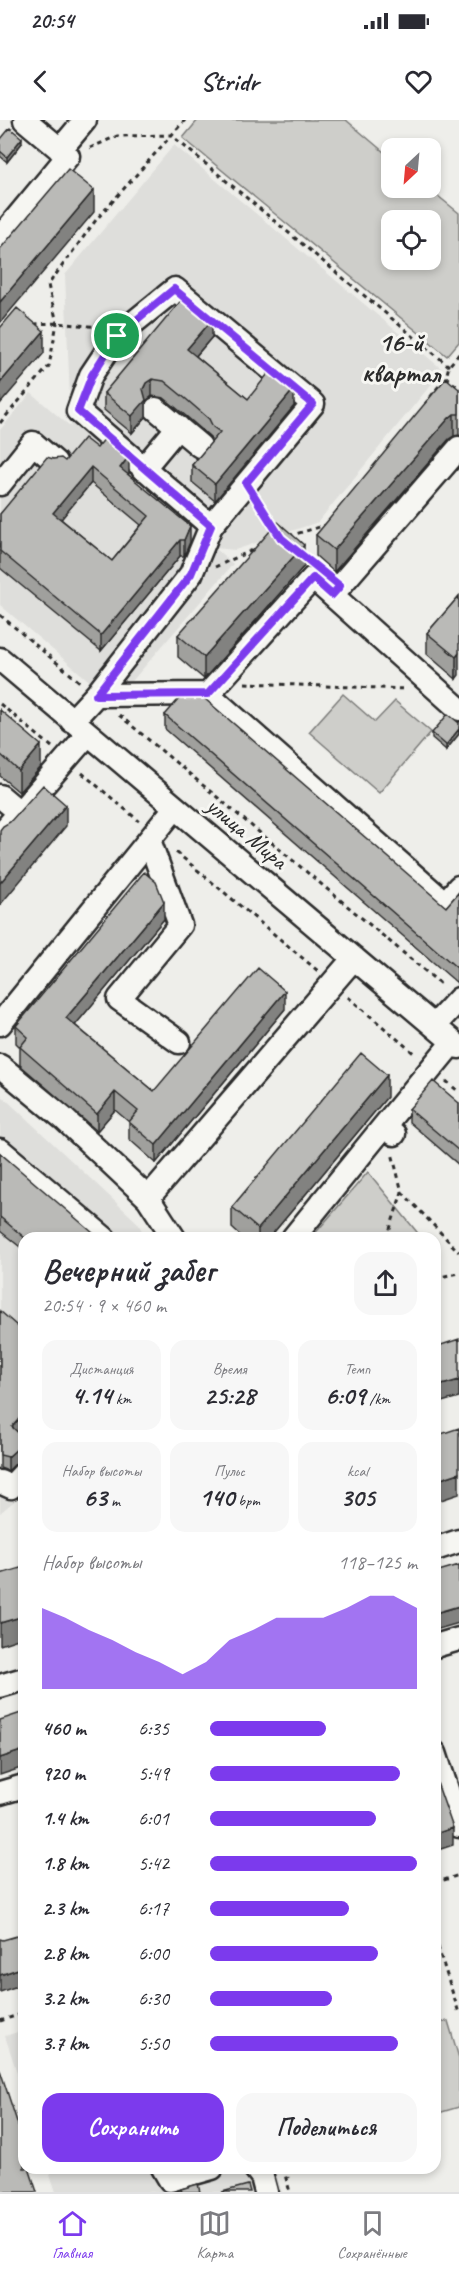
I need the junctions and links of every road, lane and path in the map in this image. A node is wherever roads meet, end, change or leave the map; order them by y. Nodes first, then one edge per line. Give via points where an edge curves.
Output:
1 (25, 120) edge
2 (85, 120) edge
3 (185, 120) edge
4 (171, 135) junction
5 (64, 153) junction
6 (0, 238) edge
7 (57, 323) junction
8 (34, 324) edge
9 (117, 336) junction
10 (459, 354) edge
11 (449, 366) junction
12 (446, 377) junction
13 (459, 388) edge
14 (424, 405) edge
15 (156, 409) dead end
16 (0, 423) edge
17 (178, 427) junction
18 (200, 446) dead end
19 (459, 448) edge
20 (56, 462) edge
21 (143, 469) junction
22 (246, 483) junction
23 (0, 484) edge
24 (327, 525) edge
25 (211, 526) junction
26 (261, 546) edge
27 (191, 574) junction
28 (332, 595) junction
29 (0, 615) edge
30 (0, 659) edge
31 (214, 688) junction
32 (96, 695) junction
33 (451, 695) edge
34 (0, 704) edge
35 (80, 727) junction
36 (66, 759) junction
37 (0, 796) edge
38 (176, 808) junction
39 (19, 812) junction
40 (0, 835) edge
41 (152, 837) junction
42 (459, 887) edge
43 (354, 958) junction
44 (333, 983) junction
45 (458, 1002) edge
46 (0, 1024) edge
47 (434, 1026) junction
48 (179, 1042) dead end
49 (456, 1045) edge
50 (0, 1066) edge
51 (431, 1068) junction
52 (459, 1092) edge
53 (0, 1150) edge
54 (402, 1192) dead end
55 (148, 1198) junction
56 (98, 1232) edge
57 (165, 1232) edge
58 (298, 1232) edge
59 (440, 1232) edge
60 (441, 1233) edge
61 (459, 1252) edge
62 (459, 1274) edge
63 (441, 1277) edge
64 (18, 1479) edge
65 (0, 1482) edge
66 (459, 1541) edge
67 (441, 1547) edge
68 (459, 1639) edge
69 (441, 1644) edge
70 (18, 1680) edge
71 (0, 1686) edge
72 (441, 1769) edge
73 (18, 1788) edge
74 (0, 1793) edge
75 (457, 1812) edge
76 (459, 1875) edge
77 (441, 1881) edge
78 (441, 1957) edge
79 (459, 2013) edge
80 (18, 2015) edge
81 (0, 2021) edge
82 (190, 2174) edge
83 (260, 2174) edge
84 (286, 2174) edge
85 (168, 2180) edge
86 (267, 2192) edge
87 (290, 2192) edge

1 - 5 street
2 - 5 street
3 - 4 path
4 - 5 path via 117,136
4 - 7 path via 96,220 48,285
4 - 11 path
5 - 6 street
7 - 8 path
7 - 9 path via 98,327
7 - 16 path via 49,366
9 - 21 street via 92,375 78,411
9 - 22 street via 174,289 313,404
10 - 11 path
11 - 12 path
12 - 13 path
12 - 14 path
15 - 17 street
17 - 18 street
17 - 21 street
19 - 28 street
20 - 23 street via 33,443
21 - 25 street
22 - 24 path via 280,537
22 - 25 street
25 - 27 street
26 - 27 path via 223,565
27 - 32 street
28 - 31 street via 313,578
28 - 33 street
29 - 32 path
30 - 35 street, улица Мира
31 - 32 street
31 - 33 path
31 - 42 street via 445,903
32 - 35 street
32 - 45 path
34 - 36 path
35 - 36 street
35 - 38 street, улица Мира
36 - 39 street
36 - 41 path
37 - 39 street
38 - 41 street
38 - 43 street, улица Мира
39 - 40 street
41 - 44 path
41 - 46 street
41 - 48 street via 180,925 118,999
43 - 44 street
43 - 47 street, улица Мира
44 - 51 path
44 - 55 street
45 - 47 street
47 - 49 street, улица Мира
49 - 51 street
50 - 55 street via 63,1118
51 - 52 path
51 - 58 street via 390,1131
53 - 56 street
54 - 59 path
55 - 57 street
60 - 61 path
62 - 63 path
64 - 65 street via 11,1487
66 - 67 street
68 - 69 street
70 - 71 street
72 - 75 street
73 - 74 street
76 - 77 path
78 - 79 path
80 - 81 path
82 - 85 street
83 - 86 street
84 - 87 path

